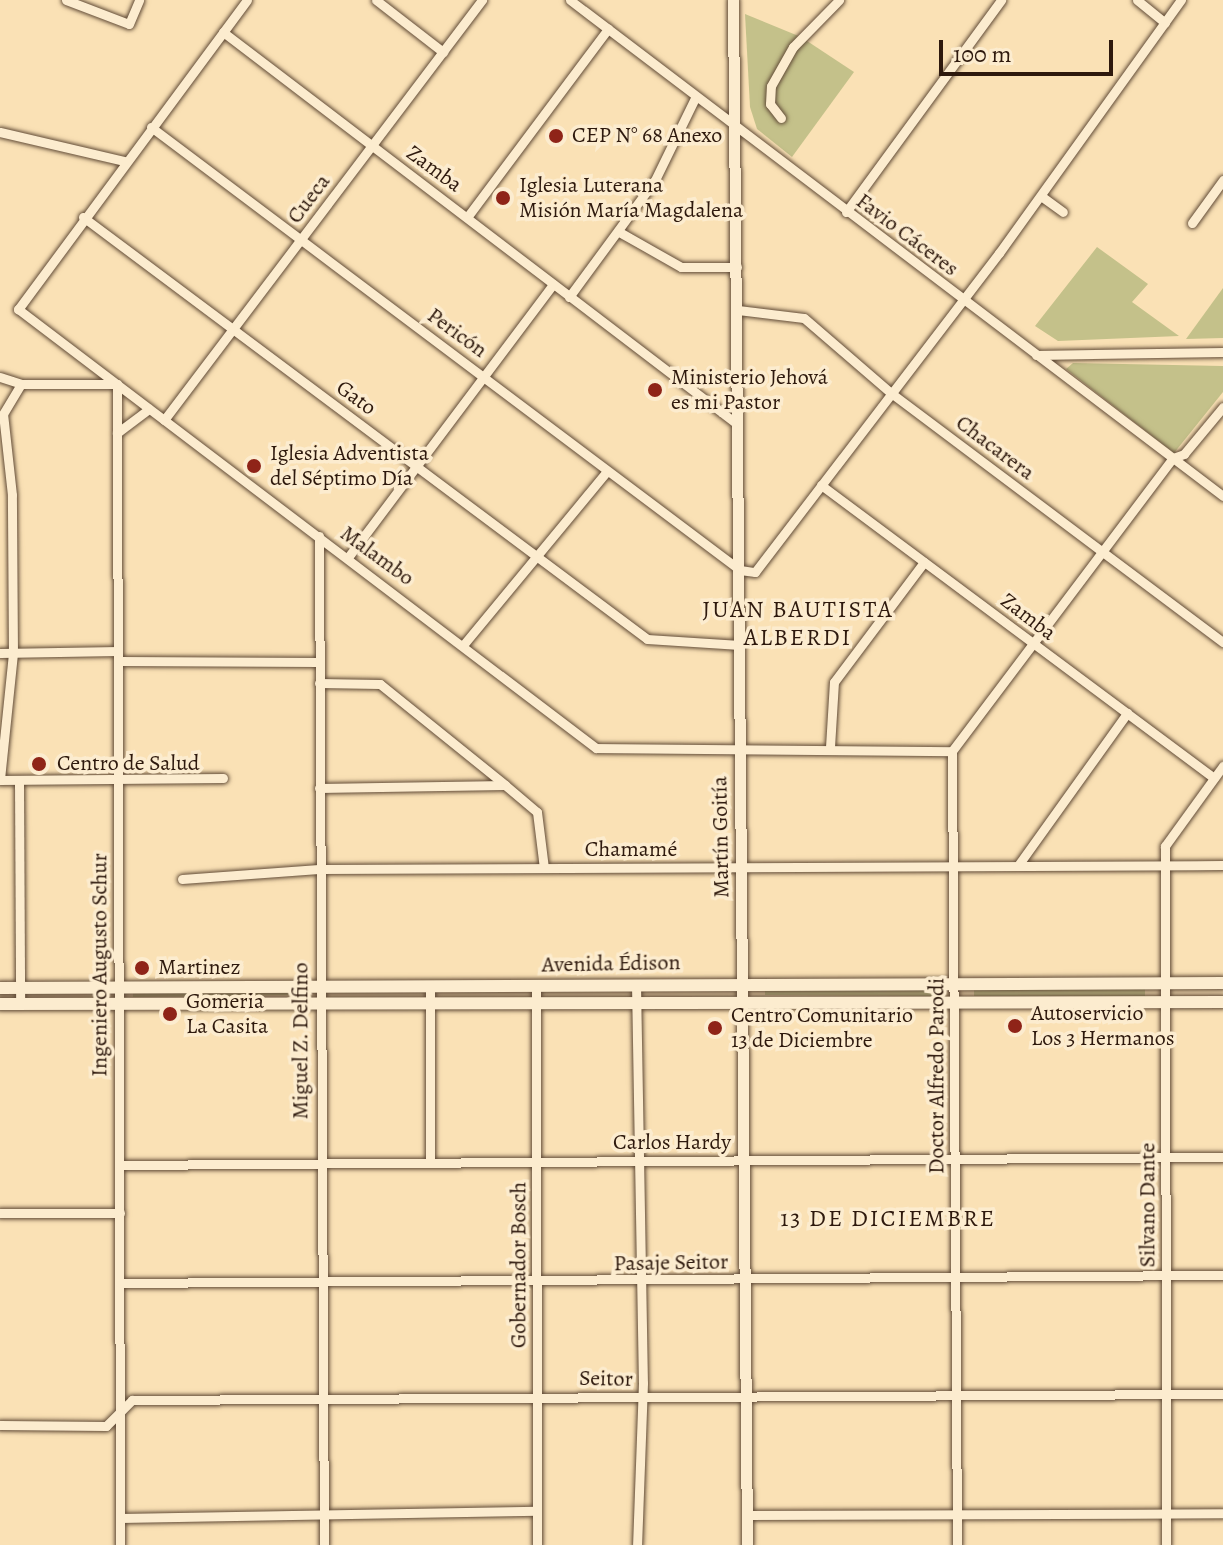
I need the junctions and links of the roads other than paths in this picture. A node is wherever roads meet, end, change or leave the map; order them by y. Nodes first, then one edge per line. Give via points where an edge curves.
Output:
1 (66, 0) edge
2 (139, 0) edge
3 (247, 0) edge
4 (376, 0) edge
5 (482, 0) edge
6 (570, 0) edge
7 (733, 0) edge
8 (839, 0) edge
9 (1001, 0) edge
10 (1137, 0) edge
11 (1181, 0) edge
12 (1165, 23) junction
13 (608, 29) junction
14 (223, 32) junction
15 (443, 52) junction
16 (696, 96) junction
17 (781, 118) dead end
18 (151, 127) junction
19 (737, 128) junction
20 (0, 132) edge
21 (371, 146) junction
22 (125, 161) junction
23 (1223, 180) edge
24 (1041, 196) junction
25 (846, 212) junction
26 (1063, 212) dead end
27 (468, 216) junction
28 (83, 217) junction
29 (1192, 223) dead end
30 (621, 233) junction
31 (300, 240) junction
32 (737, 267) junction
33 (553, 284) junction
34 (569, 297) junction
35 (963, 300) junction
36 (738, 310) junction
37 (233, 329) junction
38 (1223, 352) edge
39 (1036, 355) junction
40 (485, 376) junction
41 (0, 377) edge
42 (21, 384) junction
43 (117, 384) junction
44 (891, 393) junction
45 (1223, 407) edge
46 (149, 409) junction
47 (1, 414) edge
48 (164, 420) junction
49 (737, 424) junction
50 (117, 433) junction
51 (1173, 458) junction
52 (417, 465) junction
53 (607, 471) junction
54 (821, 485) junction
55 (1223, 496) edge
56 (319, 536) junction
57 (1101, 551) junction
58 (349, 556) junction
59 (537, 557) junction
60 (924, 562) junction
61 (740, 570) junction
62 (1032, 642) junction
63 (1223, 642) edge
64 (464, 644) junction
65 (740, 645) junction
66 (0, 653) edge
67 (13, 653) junction
68 (118, 656) junction
69 (319, 662) junction
70 (319, 683) junction
71 (1127, 713) junction
72 (740, 747) junction
73 (830, 747) junction
74 (952, 751) junction
75 (1223, 766) edge
76 (223, 778) dead end
77 (1214, 778) junction
78 (0, 779) edge
79 (19, 782) junction
80 (119, 784) junction
81 (505, 785) junction
82 (319, 788) junction
83 (1019, 864) junction
84 (1166, 865) junction
85 (1223, 865) edge
86 (955, 866) junction
87 (544, 868) junction
88 (319, 869) junction
89 (741, 869) junction
90 (182, 879) dead end
91 (743, 982) junction
92 (955, 983) junction
93 (1164, 983) junction
94 (1223, 983) edge
95 (636, 984) junction
96 (319, 985) junction
97 (430, 985) junction
98 (536, 985) junction
99 (0, 988) edge
100 (19, 988) junction
101 (120, 988) junction
102 (956, 1002) junction
103 (1164, 1002) junction
104 (1223, 1002) edge
105 (115, 1003) junction
106 (318, 1003) junction
107 (746, 1003) junction
108 (0, 1004) edge
109 (20, 1004) junction
110 (637, 1004) junction
111 (430, 1005) junction
112 (536, 1006) junction
113 (1167, 1157) junction
114 (1223, 1157) edge
115 (634, 1160) junction
116 (430, 1161) junction
117 (537, 1161) junction
118 (746, 1161) junction
119 (955, 1161) junction
120 (320, 1162) junction
121 (120, 1165) junction
122 (0, 1213) edge
123 (120, 1213) junction
124 (1167, 1275) junction
125 (1223, 1275) edge
126 (955, 1276) junction
127 (746, 1280) junction
128 (537, 1281) junction
129 (323, 1282) junction
130 (642, 1282) junction
131 (120, 1283) junction
132 (747, 1394) junction
133 (1167, 1394) junction
134 (1223, 1394) edge
135 (537, 1395) junction
136 (955, 1396) junction
137 (637, 1397) junction
138 (324, 1398) junction
139 (120, 1413) junction
140 (0, 1425) edge
141 (537, 1511) junction
142 (956, 1512) junction
143 (1223, 1513) edge
144 (323, 1514) junction
145 (1165, 1514) junction
146 (747, 1515) junction
147 (120, 1518) junction
148 (120, 1545) edge
149 (324, 1545) edge
150 (537, 1545) edge
151 (637, 1545) edge
152 (747, 1545) edge
153 (957, 1545) edge
154 (1166, 1545) edge

1 - 2 street via 129,24
3 - 14 street
4 - 15 street
5 - 15 street, Cueca
6 - 13 street, Favio Cáceres
7 - 19 street, Martín Goitía
8 - 17 street via 793,47 771,86 770,104
9 - 25 street
10 - 12 street
11 - 12 street
12 - 24 street
13 - 16 street, Favio Cáceres
13 - 27 street
14 - 18 street
14 - 21 street, Zamba
15 - 21 street, Cueca
16 - 19 street, Favio Cáceres
16 - 30 street
18 - 22 street
18 - 31 street, Pericón
19 - 25 street, Favio Cáceres
19 - 32 street, Martín Goitía
20 - 22 street
21 - 27 street, Zamba
21 - 31 street, Cueca
22 - 28 street
23 - 29 street
24 - 26 street
24 - 35 street
25 - 35 street, Favio Cáceres
27 - 33 street, Zamba
28 - 37 street, Gato
28 - 43 street, Malambo via 18,309
30 - 32 street via 681,267
30 - 34 street
31 - 37 street, Cueca
31 - 40 street, Pericón
32 - 36 street, Martín Goitía
33 - 34 street, Zamba
33 - 40 street
34 - 49 street, Zamba
35 - 39 street, Favio Cáceres
35 - 44 street
36 - 44 street, Chacarera via 804,318
36 - 49 street, Martín Goitía
37 - 48 street, Cueca
37 - 52 street, Gato
38 - 39 street
39 - 51 street, Favio Cáceres
40 - 52 street
40 - 53 street, Pericón
41 - 42 street
42 - 43 street
42 - 47 street
43 - 46 street, Malambo
43 - 50 street, Ingeniero Augusto Schur
44 - 54 street
44 - 57 street, Chacarera
45 - 51 street via 1184,454
46 - 48 street, Malambo
46 - 50 street
47 - 67 street
48 - 56 street, Malambo
49 - 61 street, Martín Goitía
50 - 68 street, Ingeniero Augusto Schur
51 - 55 street, Favio Cáceres
51 - 57 street
52 - 58 street
52 - 59 street, Gato
53 - 59 street
53 - 61 street, Pericón
54 - 60 street, Zamba
54 - 61 street via 755,572
56 - 58 street, Malambo
56 - 69 street, Miguel Z. Delfino
57 - 62 street
57 - 63 street, Chacarera
58 - 64 street, Malambo
59 - 64 street
59 - 65 street, Gato via 647,639
60 - 62 street, Zamba
60 - 73 street via 834,682
61 - 65 street, Martín Goitía
62 - 71 street, Zamba
62 - 74 street
64 - 72 street, Malambo via 596,748
65 - 72 street, Martín Goitía
66 - 67 street
67 - 68 street
67 - 78 street
68 - 69 street
68 - 80 street, Ingeniero Augusto Schur
69 - 70 street, Miguel Z. Delfino
70 - 81 street via 380,684
70 - 82 street, Miguel Z. Delfino
71 - 77 street, Zamba
71 - 83 street
72 - 73 street, Malambo
72 - 89 street, Martín Goitía
73 - 74 street, Malambo
74 - 86 street, Doctor Alfredo Parodi
75 - 77 street, Silvano Dante
76 - 80 street
77 - 84 street, Silvano Dante via 1165,846
78 - 79 street
79 - 80 street
79 - 100 street
80 - 101 street, Ingeniero Augusto Schur
81 - 82 street
81 - 87 street via 537,812
82 - 88 street, Miguel Z. Delfino
83 - 84 street, Chamamé
83 - 86 street, Chamamé
84 - 85 street, Chamamé
84 - 93 street, Silvano Dante
86 - 89 street, Chamamé
86 - 92 street, Doctor Alfredo Parodi
87 - 88 street, Chamamé
87 - 89 street, Chamamé
88 - 90 street, Chamamé
88 - 96 street, Miguel Z. Delfino
89 - 91 street, Martín Goitía
91 - 92 main road, Avenida Édison
91 - 95 main road, Avenida Édison
91 - 107 street, Martín Goitía
92 - 93 main road, Avenida Édison
92 - 102 street, Doctor Alfredo Parodi
93 - 94 main road, Avenida Édison
93 - 103 street, Silvano Dante
95 - 98 main road, Avenida Édison
95 - 110 street
96 - 97 main road, Avenida Édison
96 - 101 main road, Avenida Édison
96 - 106 street, Miguel Z. Delfino
97 - 98 main road, Avenida Édison
97 - 111 street
98 - 112 street, Gobernador Bosch
99 - 100 main road, Avenida Édison
100 - 101 main road, Avenida Édison
100 - 109 street
101 - 105 street, Ingeniero Augusto Schur
102 - 103 main road, Avenida Édison
102 - 107 main road, Avenida Édison
102 - 119 street, Doctor Alfredo Parodi
103 - 104 main road, Avenida Édison
103 - 113 street, Silvano Dante
105 - 106 main road, Avenida Édison
105 - 109 main road, Avenida Édison
105 - 121 street, Ingeniero Augusto Schur
106 - 111 main road, Avenida Édison
106 - 120 street, Miguel Z. Delfino
107 - 110 main road, Avenida Édison
107 - 118 street, Martín Goitía
108 - 109 main road, Avenida Édison
110 - 112 main road, Avenida Édison
110 - 115 street
111 - 112 main road, Avenida Édison
111 - 116 street
112 - 117 street, Gobernador Bosch
113 - 114 street, Carlos Hardy
113 - 119 street, Carlos Hardy
113 - 124 street, Silvano Dante
115 - 117 street, Carlos Hardy
115 - 118 street, Carlos Hardy
115 - 130 street
116 - 117 street, Carlos Hardy
116 - 120 street, Carlos Hardy
117 - 128 street, Gobernador Bosch
118 - 119 street, Carlos Hardy
118 - 127 street, Martín Goitía
119 - 126 street, Doctor Alfredo Parodi
120 - 121 street, Carlos Hardy
120 - 129 street, Miguel Z. Delfino
121 - 123 street, Ingeniero Augusto Schur
122 - 123 street
123 - 131 street, Ingeniero Augusto Schur
124 - 125 street, Pasaje Seitor
124 - 126 street, Pasaje Seitor
124 - 133 street, Silvano Dante
126 - 127 street, Pasaje Seitor
126 - 136 street, Doctor Alfredo Parodi
127 - 130 street, Pasaje Seitor
127 - 132 street, Martín Goitía
128 - 129 street, Pasaje Seitor
128 - 130 street, Pasaje Seitor
128 - 135 street, Gobernador Bosch
129 - 131 street, Pasaje Seitor
129 - 138 street, Miguel Z. Delfino
130 - 137 street
131 - 139 street, Ingeniero Augusto Schur
132 - 136 street, Seitor
132 - 137 street, Seitor
132 - 146 street, Martín Goitía
133 - 134 street, Seitor
133 - 136 street, Seitor
133 - 145 street, Silvano Dante
135 - 137 street, Seitor
135 - 138 street, Seitor
135 - 141 street, Gobernador Bosch
136 - 142 street, Doctor Alfredo Parodi
137 - 151 street
138 - 139 street, Seitor via 132,1400
138 - 144 street, Miguel Z. Delfino
139 - 140 street, Seitor via 106,1426
139 - 147 street, Ingeniero Augusto Schur
141 - 144 street
141 - 150 street, Gobernador Bosch
142 - 145 street
142 - 146 street
142 - 153 street, Doctor Alfredo Parodi
143 - 145 street
144 - 147 street
144 - 149 street, Miguel Z. Delfino
145 - 154 street, Silvano Dante
146 - 152 street, Martín Goitía
147 - 148 street, Ingeniero Augusto Schur

